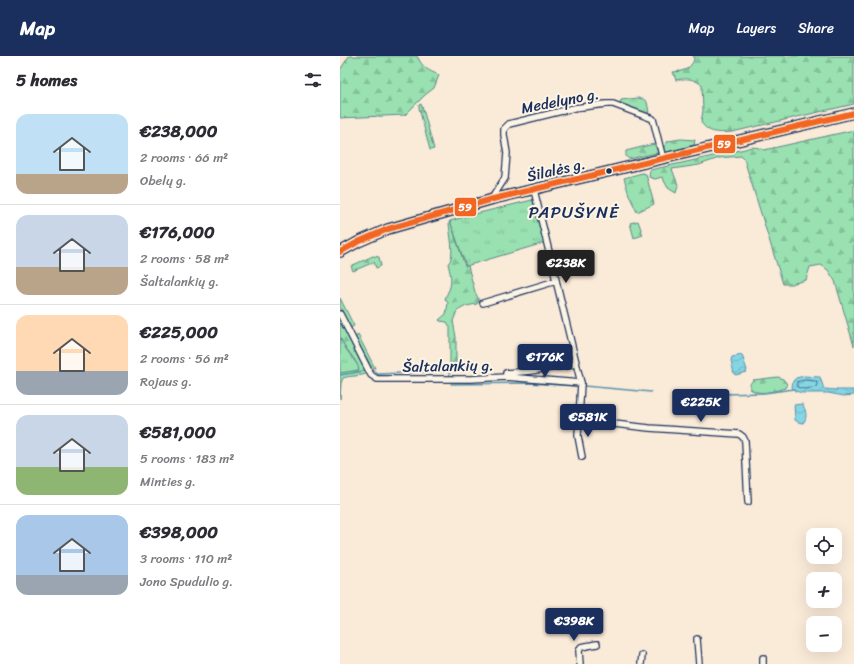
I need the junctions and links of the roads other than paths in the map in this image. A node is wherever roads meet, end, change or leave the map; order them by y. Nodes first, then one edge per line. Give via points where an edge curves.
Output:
1 (854, 113) edge
2 (663, 159) junction
3 (534, 190) junction
4 (493, 199) junction
5 (340, 252) edge
6 (556, 281) junction
7 (483, 303) dead end
8 (340, 314) edge
9 (576, 364) junction
10 (506, 377) junction
11 (581, 383) junction
12 (578, 420) junction
13 (582, 456) dead end
14 (748, 502) dead end
15 (697, 639) dead end
16 (597, 644) dead end
17 (642, 655) dead end
18 (580, 664) edge
19 (641, 664) edge
20 (700, 664) edge

1 - 2 main road, Šilalės g.
2 - 3 main road, Šilalės g.
2 - 4 street, Medelyno g. via 653,119 613,104 574,108 509,124 504,129 507,153 505,178
3 - 4 main road, Šilalės g.
3 - 6 street
4 - 5 main road, Šilalės g. via 388,229
6 - 7 street
6 - 9 street
8 - 10 street, Šaltalankių g. via 371,375 377,379
9 - 10 street via 525,372 506,372
9 - 11 street
10 - 11 street, Šaltalankių g.
11 - 12 street
12 - 13 street
12 - 14 street via 739,434 745,441
15 - 20 street
16 - 18 street via 581,647
17 - 19 street

